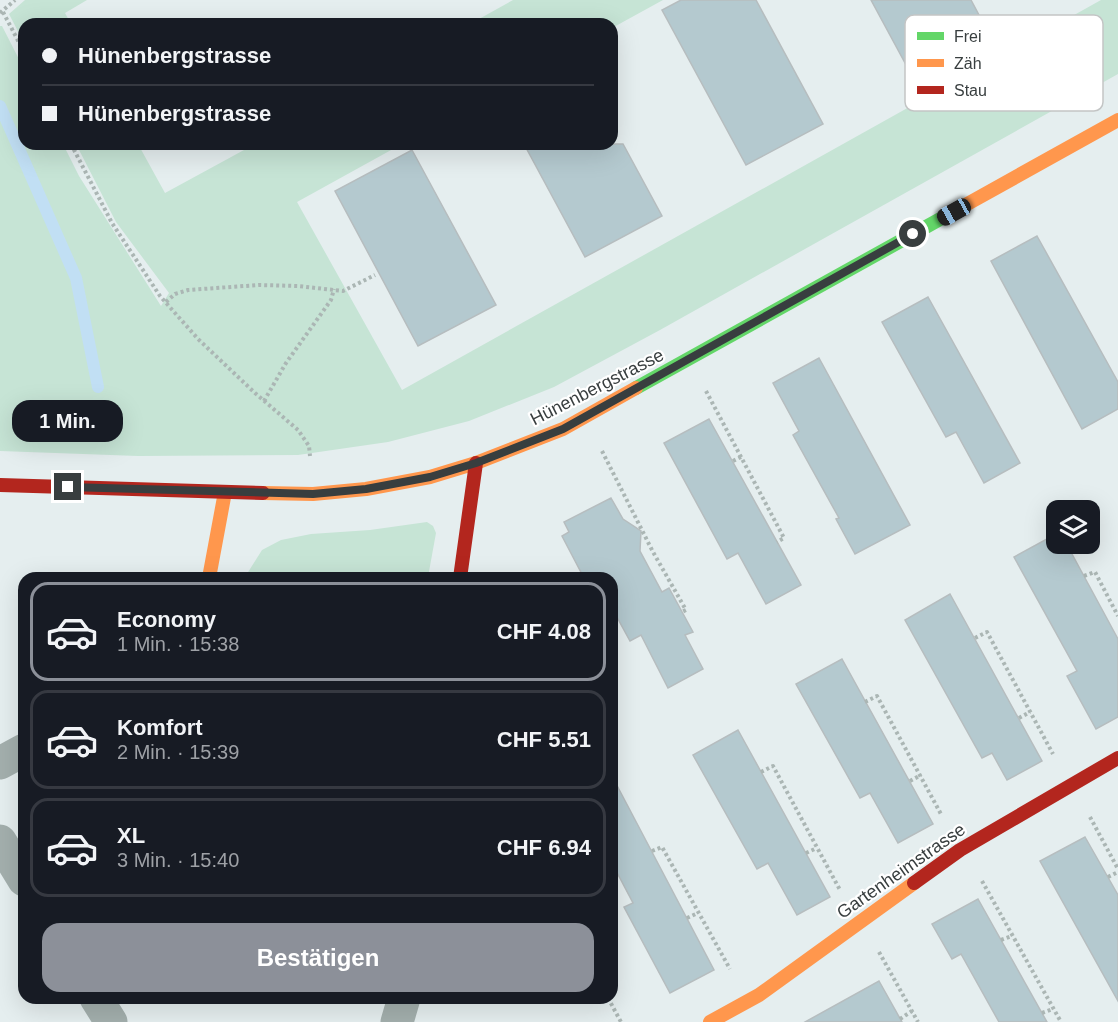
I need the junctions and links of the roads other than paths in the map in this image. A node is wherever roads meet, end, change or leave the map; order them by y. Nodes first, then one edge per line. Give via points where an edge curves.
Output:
1 (1118, 120) edge
2 (476, 463) junction
3 (0, 485) edge
4 (225, 492) junction
5 (210, 572) edge
6 (461, 572) edge
7 (18, 753) edge
8 (1118, 758) edge
9 (0, 763) edge
10 (0, 841) edge
11 (18, 870) edge
12 (100, 1004) edge
13 (402, 1004) edge
14 (111, 1022) edge
15 (397, 1022) edge
16 (710, 1022) edge

1 - 2 street, Hünenbergstrasse via 563,429
2 - 4 street, Hünenbergstrasse via 430,477 366,489 313,494
2 - 6 street
3 - 4 street, Hünenbergstrasse
4 - 5 street
7 - 9 street
8 - 16 street, Gartenheimstrasse via 960,850 759,995
10 - 11 street
12 - 14 street
13 - 15 street

